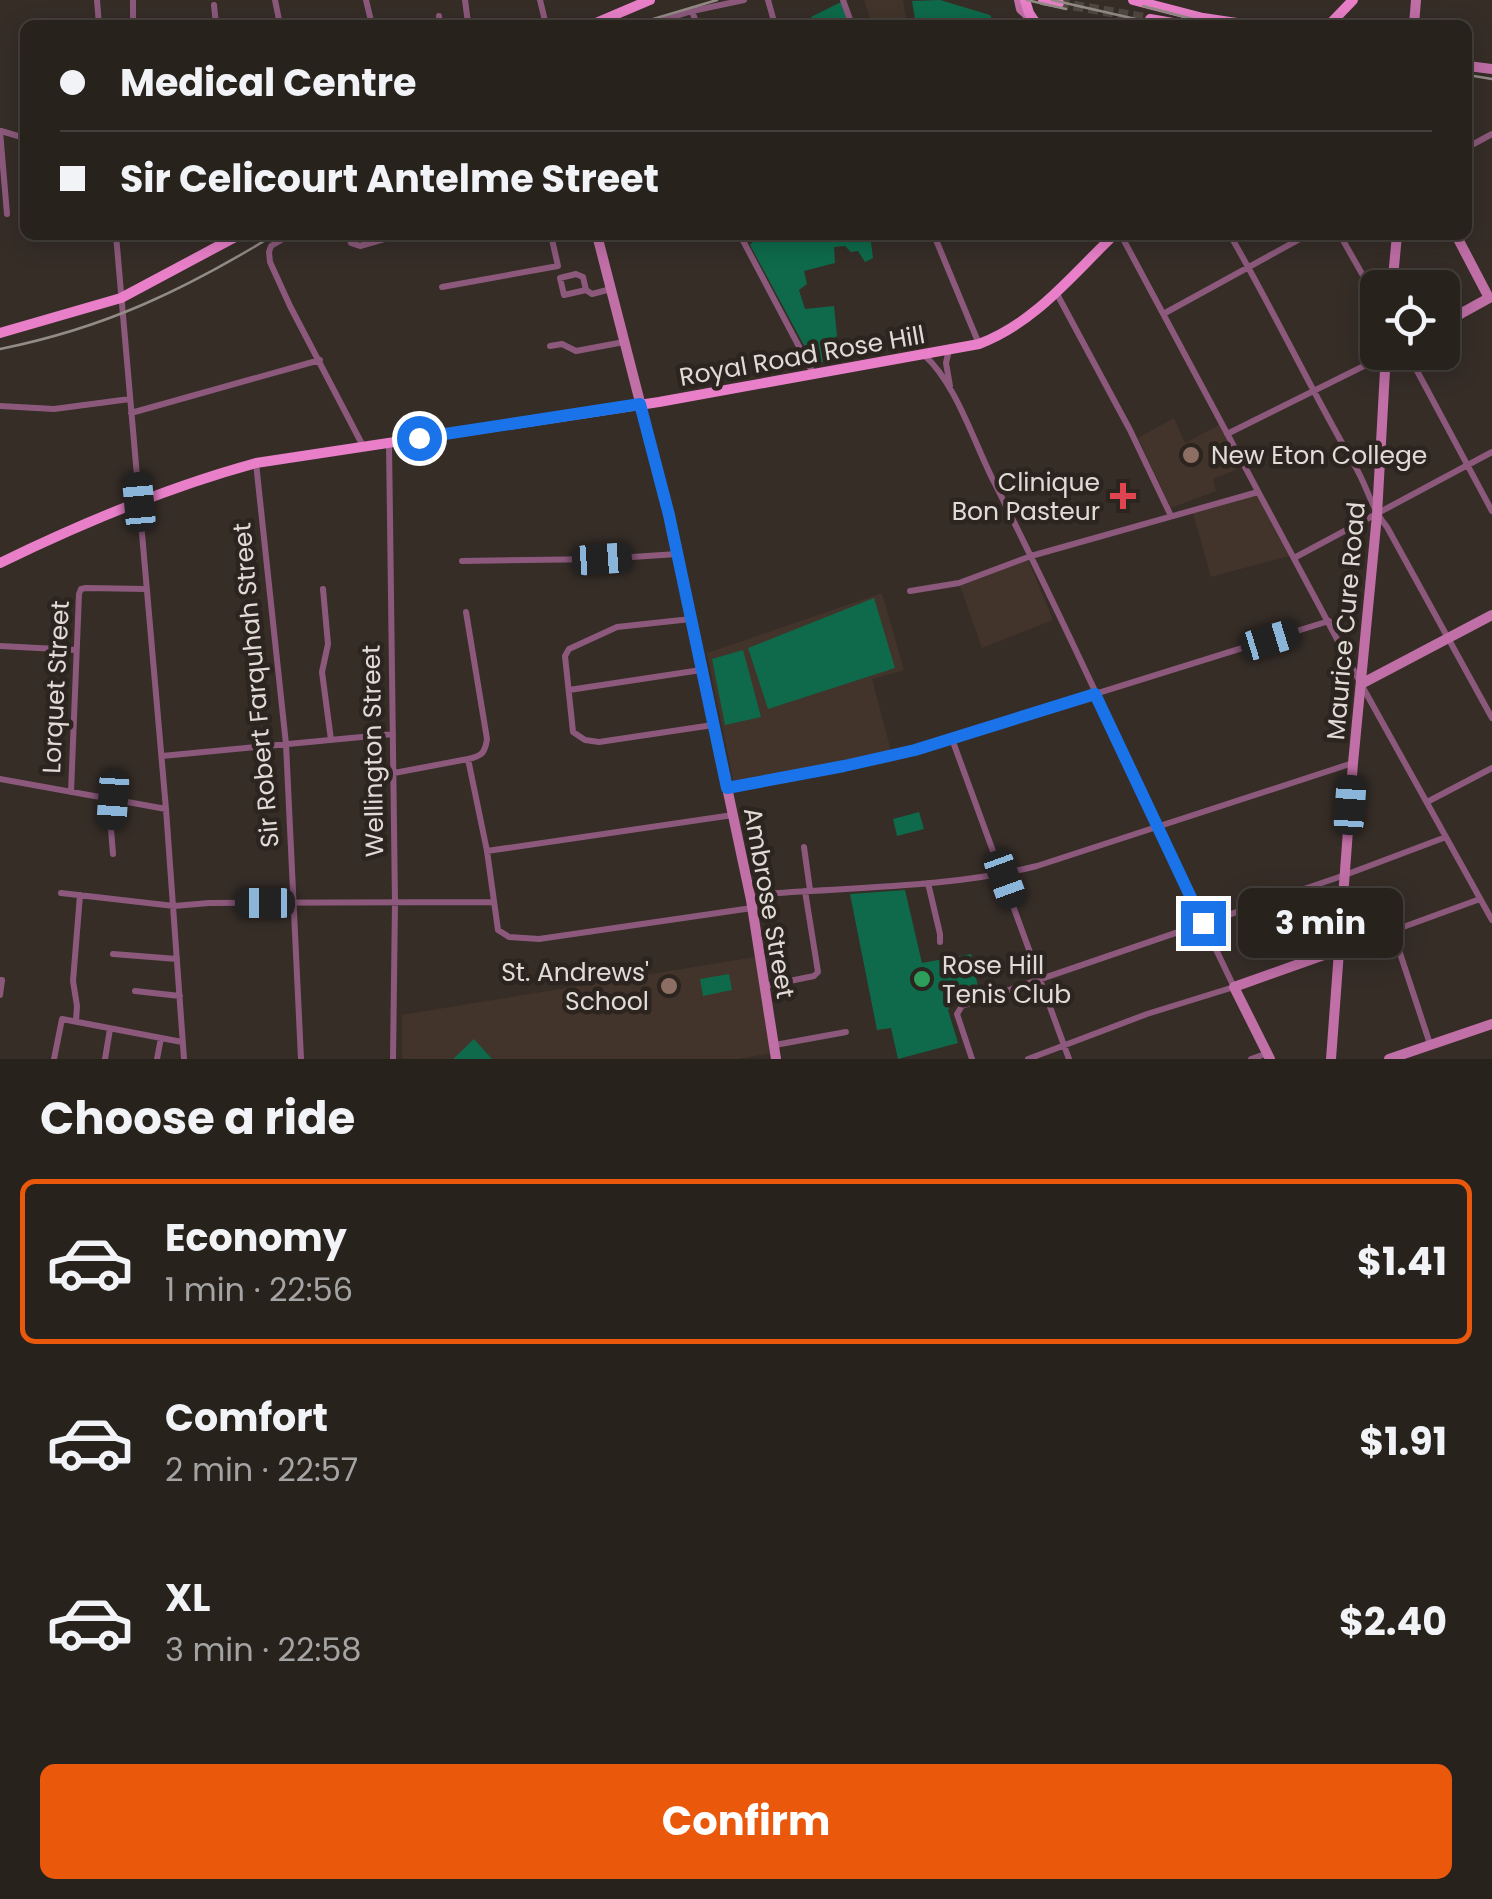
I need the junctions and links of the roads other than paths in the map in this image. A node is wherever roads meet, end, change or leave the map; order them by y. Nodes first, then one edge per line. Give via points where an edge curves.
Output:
1 (649, 0) edge
2 (744, 0) edge
3 (1043, 0) edge
4 (1133, 0) edge
5 (1353, 0) edge
6 (1060, 3) dead end
7 (214, 5) dead end
8 (692, 10) junction
9 (438, 16) dead end
10 (1203, 18) junction
11 (1150, 19) dead end
12 (216, 20) edge
13 (439, 20) edge
14 (603, 20) edge
15 (663, 20) edge
16 (695, 20) edge
17 (1156, 20) edge
18 (1198, 20) edge
19 (1215, 20) edge
20 (1334, 20) edge
21 (0, 131) edge
22 (7, 214) dead end
23 (116, 240) edge
24 (230, 240) edge
25 (281, 240) edge
26 (350, 240) edge
27 (381, 240) edge
28 (552, 240) edge
29 (599, 240) edge
30 (743, 240) edge
31 (936, 240) edge
32 (1113, 240) edge
33 (1121, 240) edge
34 (1233, 240) edge
35 (1297, 240) edge
36 (1343, 240) edge
37 (1397, 240) edge
38 (1459, 240) edge
39 (558, 266) junction
40 (1248, 267) junction
41 (1360, 270) edge
42 (1394, 270) edge
43 (560, 278) junction
44 (442, 287) dead end
45 (612, 289) junction
46 (586, 290) junction
47 (1057, 294) junction
48 (121, 298) junction
49 (1491, 300) edge
50 (1164, 313) junction
51 (1460, 315) edge
52 (0, 333) edge
53 (625, 342) junction
54 (979, 344) junction
55 (550, 346) dead end
56 (949, 350) junction
57 (923, 354) junction
58 (320, 360) junction
59 (1360, 368) edge
60 (1386, 370) edge
61 (1416, 370) edge
62 (814, 373) junction
63 (952, 392) junction
64 (1312, 392) junction
65 (130, 399) junction
66 (640, 404) junction
67 (0, 406) edge
68 (131, 414) junction
69 (1228, 434) junction
70 (389, 442) junction
71 (363, 446) junction
72 (1492, 452) edge
73 (256, 464) junction
74 (1466, 466) junction
75 (1258, 492) junction
76 (139, 502) junction
77 (1492, 511) edge
78 (1377, 515) junction
79 (1171, 516) junction
80 (677, 554) junction
81 (1032, 556) junction
82 (1294, 558) junction
83 (462, 560) dead end
84 (0, 563) edge
85 (147, 589) junction
86 (323, 589) dead end
87 (910, 591) dead end
88 (466, 612) dead end
89 (1492, 614) edge
90 (691, 620) junction
91 (1329, 621) junction
92 (1446, 638) junction
93 (0, 646) edge
94 (76, 650) junction
95 (702, 670) junction
96 (1361, 684) junction
97 (568, 690) junction
98 (1095, 694) junction
99 (1492, 718) edge
100 (714, 725) junction
101 (393, 734) junction
102 (952, 739) junction
103 (331, 740) junction
104 (286, 744) junction
105 (162, 756) junction
106 (468, 760) junction
107 (1353, 763) junction
108 (1492, 768) edge
109 (394, 773) junction
110 (0, 780) edge
111 (727, 788) junction
112 (71, 792) junction
113 (113, 800) junction
114 (1427, 802) junction
115 (166, 810) junction
116 (732, 815) junction
117 (1157, 827) junction
118 (1446, 837) junction
119 (804, 846) dead end
120 (487, 851) junction
121 (113, 854) dead end
122 (1002, 874) junction
123 (1344, 875) junction
124 (928, 883) junction
125 (807, 890) junction
126 (61, 893) dead end
127 (80, 895) junction
128 (1480, 899) junction
129 (494, 902) junction
130 (294, 903) junction
131 (395, 903) junction
132 (751, 904) junction
133 (174, 906) junction
134 (1492, 920) edge
135 (1203, 923) junction
136 (1393, 932) junction
137 (940, 942) dead end
138 (1338, 950) junction
139 (113, 954) dead end
140 (178, 959) junction
141 (1040, 978) junction
142 (1, 980) edge
143 (764, 986) junction
144 (1234, 986) junction
145 (136, 991) dead end
146 (0, 995) edge
147 (180, 996) junction
148 (76, 1022) junction
149 (1492, 1024) edge
150 (110, 1028) junction
151 (846, 1032) dead end
152 (161, 1038) junction
153 (182, 1042) junction
154 (1430, 1045) junction
155 (774, 1046) junction
156 (1064, 1046) junction
157 (1269, 1056) edge
158 (54, 1059) edge
159 (105, 1059) edge
160 (158, 1059) edge
161 (184, 1059) edge
162 (302, 1059) edge
163 (393, 1059) edge
164 (776, 1059) edge
165 (972, 1059) edge
166 (1028, 1059) edge
167 (1068, 1059) edge
168 (1251, 1059) edge
169 (1331, 1059) edge
170 (1390, 1059) edge

1 - 14 main road
2 - 8 street
3 - 6 main road
4 - 10 main road
5 - 20 main road
7 - 12 street
8 - 15 street
8 - 16 street
9 - 13 street
10 - 18 main road
10 - 19 main road
11 - 17 main road
21 - 22 street
23 - 48 street
24 - 48 main road
25 - 58 street via 271,246 270,262
26 - 27 street via 360,246
28 - 39 street
29 - 45 main road, Ambrose Street
30 - 62 street
31 - 54 street
32 - 47 main road, Royal Road Rose Hill
33 - 50 street
34 - 40 street
35 - 40 street
36 - 41 street
37 - 42 main road
38 - 49 main road
39 - 43 street
39 - 44 street
40 - 50 street
40 - 64 street
43 - 46 street via 583,277
43 - 46 street via 564,295
45 - 46 street
45 - 53 main road, Ambrose Street
47 - 54 main road, Royal Road Rose Hill
47 - 79 street
48 - 52 main road
48 - 65 street
49 - 51 main road
50 - 69 street
53 - 55 street via 576,351
53 - 66 main road, Ambrose Street
54 - 56 main road, Royal Road Rose Hill
56 - 57 main road, Royal Road Rose Hill
56 - 63 street
57 - 62 main road, Royal Road Rose Hill
57 - 63 street
58 - 68 street
58 - 71 street
59 - 64 street
60 - 78 main road, Maurice Cure Road
61 - 74 street
62 - 66 main road, Royal Road Rose Hill
63 - 81 street
64 - 69 street
64 - 78 street
65 - 67 street via 54,409
65 - 68 street
66 - 70 main road, Royal Road Rose Hill
66 - 80 main road, Ambrose Street
68 - 76 street
69 - 75 street
70 - 71 main road, Royal Road Rose Hill
70 - 101 street, Wellington Street
71 - 73 main road, Royal Road Rose Hill
72 - 74 street
73 - 76 main road, Royal Road Rose Hill
73 - 104 street, Sir Robert Farquhah Street
74 - 77 street
74 - 78 street
75 - 79 street
75 - 82 street
76 - 84 main road, Royal Road Rose Hill
76 - 85 street
78 - 82 street
78 - 92 street
78 - 96 main road, Maurice Cure Road
79 - 81 street
80 - 83 street
80 - 90 main road, Ambrose Street
81 - 87 street via 958,583
81 - 98 street
82 - 91 street
85 - 94 street, Lorquet Street via 81,590
85 - 105 street
86 - 103 street via 328,644 322,672
88 - 106 street via 487,738 485,751
89 - 92 main road
90 - 95 main road, Ambrose Street
90 - 97 street via 617,627 570,648
91 - 96 street
91 - 98 street
92 - 96 main road
92 - 99 street
93 - 94 street
94 - 112 street, Lorquet Street
95 - 97 street
95 - 100 main road, Ambrose Street
96 - 107 main road, Maurice Cure Road
96 - 114 street
97 - 100 street via 573,732 584,740
98 - 102 street
98 - 117 street
100 - 111 main road, Ambrose Street
101 - 103 street
101 - 109 street, Wellington Street
102 - 111 street
102 - 122 street
103 - 104 street
104 - 105 street
104 - 130 street, Sir Robert Farquhah Street
105 - 115 street
106 - 109 street
106 - 120 street
107 - 117 street
107 - 123 main road, Maurice Cure Road
108 - 114 street
109 - 131 street, Wellington Street
110 - 112 street
111 - 116 main road, Ambrose Street
112 - 113 street
113 - 115 street
113 - 121 street
114 - 118 street
115 - 133 street
116 - 120 street
116 - 132 main road, Ambrose Street
117 - 122 street
117 - 135 street
118 - 123 street
118 - 128 street
119 - 125 street
120 - 129 street
122 - 124 street
122 - 141 street
123 - 135 street
123 - 138 main road, Maurice Cure Road
124 - 125 street
124 - 137 street
125 - 132 street via 762,894
125 - 143 street via 818,972
126 - 127 street
127 - 133 street
127 - 148 street
128 - 134 street
128 - 136 street
129 - 131 street
129 - 132 street via 498,930 539,940
130 - 131 street
130 - 133 street
130 - 162 street, Sir Robert Farquhah Street
131 - 163 street, Wellington Street
132 - 143 main road, Ambrose Street
133 - 140 street
135 - 141 street
135 - 144 street
136 - 138 street
136 - 154 street
138 - 144 main road
138 - 169 main road, Maurice Cure Road
139 - 140 street
140 - 147 street
141 - 156 street
141 - 165 street via 962,1006 957,1014
142 - 146 street
143 - 155 main road, Ambrose Street
144 - 156 street
144 - 157 main road
145 - 147 street
147 - 153 street
148 - 150 street
148 - 158 street via 62,1018
149 - 154 main road
150 - 152 street
150 - 159 street
151 - 155 street
152 - 153 street
152 - 160 street
153 - 161 street
154 - 170 main road
155 - 164 main road, Ambrose Street
156 - 166 street
156 - 167 street
157 - 168 street

